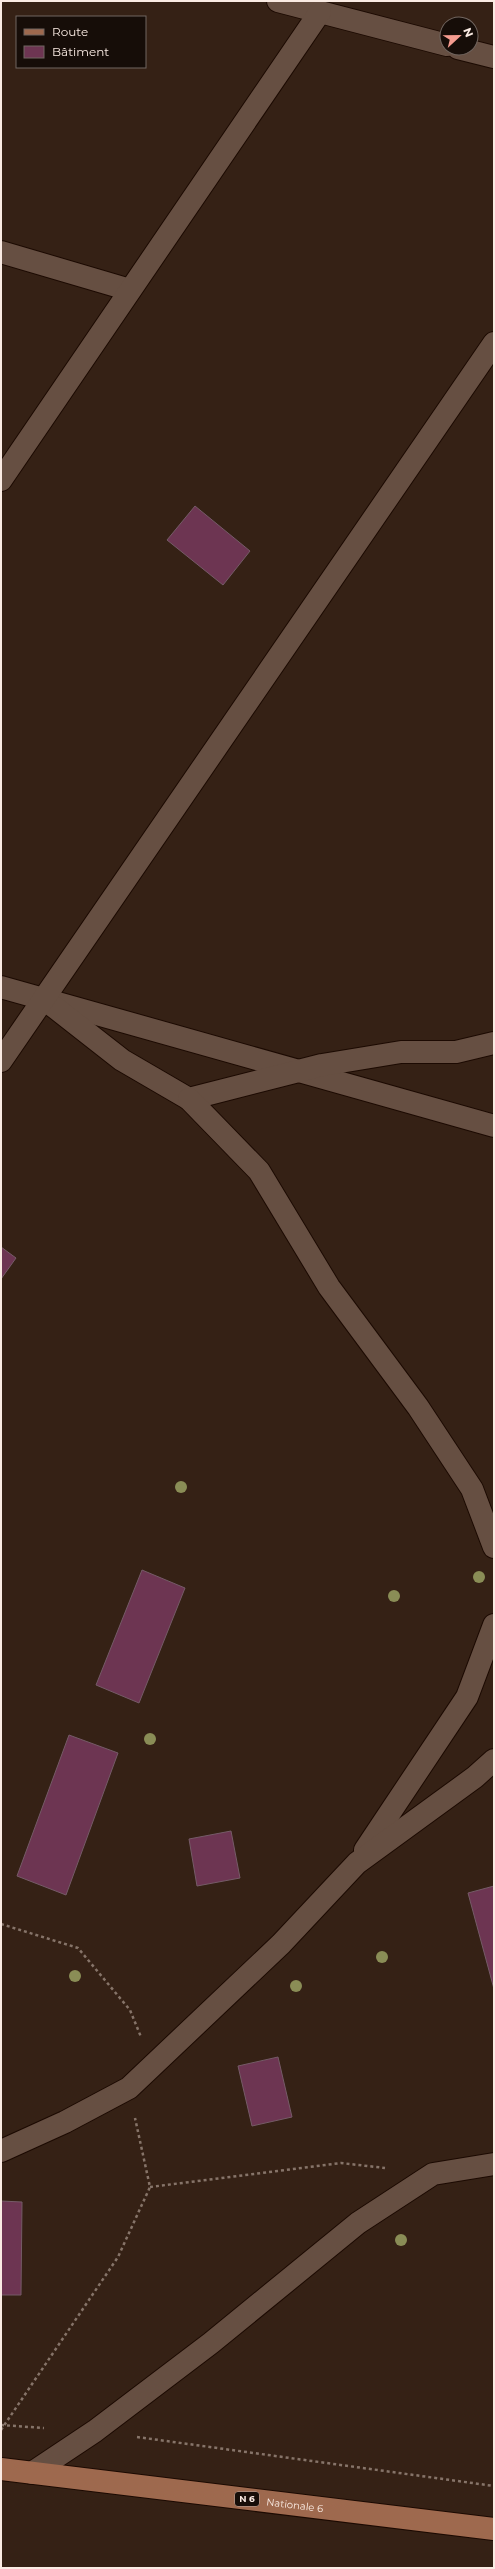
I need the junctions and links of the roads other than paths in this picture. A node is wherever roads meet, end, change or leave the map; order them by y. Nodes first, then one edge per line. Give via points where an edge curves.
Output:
1 (278, 1) edge
2 (320, 12) junction
3 (439, 43) edge
4 (479, 53) edge
5 (494, 57) edge
6 (1, 252) edge
7 (130, 290) junction
8 (494, 343) edge
9 (1, 480) edge
10 (1, 987) edge
11 (44, 999) junction
12 (494, 1043) edge
13 (1, 1062) edge
14 (299, 1070) junction
15 (189, 1099) junction
16 (494, 1126) edge
17 (494, 1547) edge
18 (494, 1625) edge
19 (494, 1760) edge
20 (357, 1862) junction
21 (1, 2151) edge
22 (494, 2164) edge
23 (1, 2469) edge
24 (32, 2473) junction
25 (494, 2529) edge

1 - 2 street
2 - 3 street
2 - 7 street
4 - 5 street
6 - 7 street
7 - 9 street
8 - 11 street
10 - 11 street
11 - 13 street
11 - 14 street
11 - 15 street via 122,1060
12 - 14 street via 456,1052 401,1052
14 - 15 street
14 - 16 street
15 - 17 street via 259,1171 328,1287 418,1407 472,1489
18 - 20 street via 468,1697
19 - 20 street
20 - 21 street via 281,1944 129,2088 66,2122
22 - 24 street via 433,2174 358,2222 210,2343 95,2431
23 - 24 main road, Nationale 6 / N 6
24 - 25 main road, Nationale 6 / N 6

